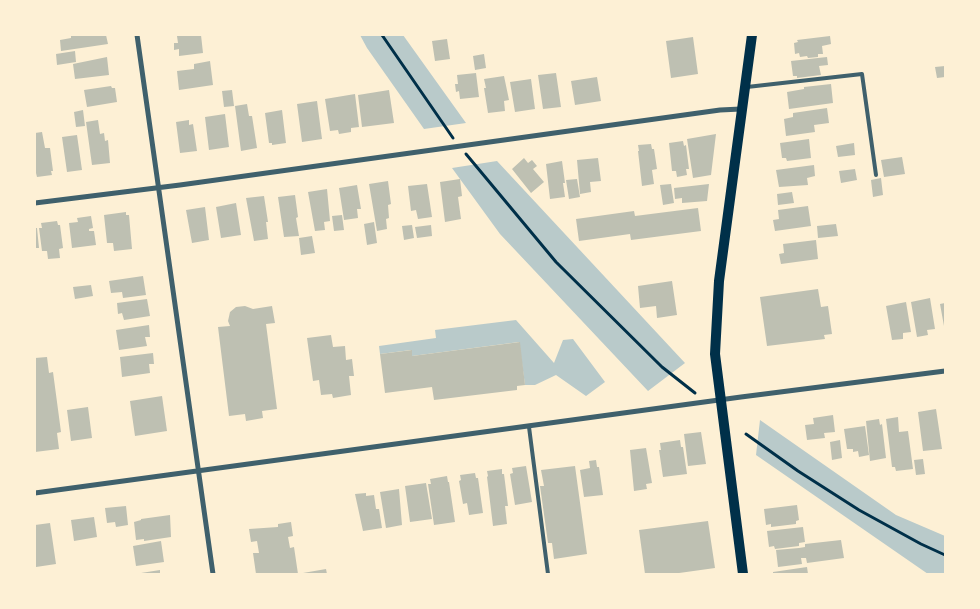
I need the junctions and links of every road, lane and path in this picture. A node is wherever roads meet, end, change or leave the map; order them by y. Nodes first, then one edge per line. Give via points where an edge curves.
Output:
1 (138, 35) edge
2 (382, 35) edge
3 (752, 35) edge
4 (744, 87) junction
5 (741, 109) junction
6 (459, 146) junction
7 (876, 175) dead end
8 (160, 187) junction
9 (35, 203) edge
10 (945, 371) edge
11 (695, 393) dead end
12 (721, 400) junction
13 (529, 427) junction
14 (746, 434) dead end
15 (199, 470) junction
16 (35, 493) edge
17 (945, 555) edge
18 (213, 574) edge
19 (548, 574) edge
20 (743, 574) edge

1 - 8 street
2 - 6 path
3 - 4 main road
4 - 5 main road
4 - 7 lane via 862,74
5 - 6 street
5 - 12 main road via 719,281 715,354
6 - 8 street
6 - 11 path via 556,262 662,367
8 - 9 street
8 - 15 street
10 - 12 street
12 - 13 street
12 - 20 main road
13 - 15 street
13 - 19 lane
14 - 17 path via 859,510
15 - 16 street
15 - 18 street

